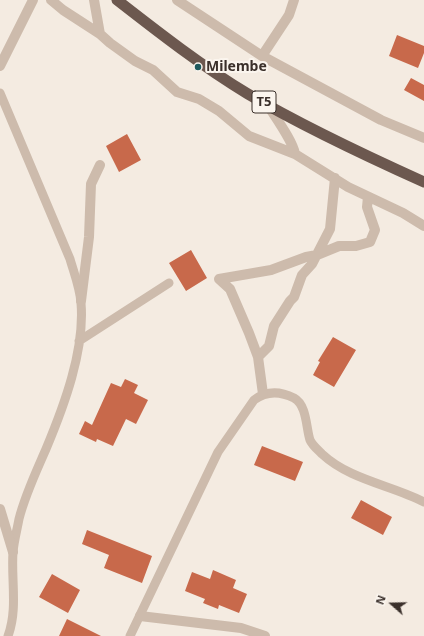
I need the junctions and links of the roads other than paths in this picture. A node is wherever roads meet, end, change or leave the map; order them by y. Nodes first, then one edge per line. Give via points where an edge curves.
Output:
1 (33, 0) edge
2 (51, 0) edge
3 (94, 0) edge
4 (117, 0) edge
5 (176, 0) edge
6 (294, 0) edge
7 (100, 34) junction
8 (262, 56) junction
9 (0, 66) edge
10 (0, 93) edge
11 (267, 104) junction
12 (421, 133) edge
13 (295, 154) junction
14 (100, 165) dead end
15 (335, 178) junction
16 (424, 182) edge
17 (368, 198) junction
18 (424, 226) edge
19 (317, 255) junction
20 (169, 283) dead end
21 (81, 301) junction
22 (79, 341) junction
23 (258, 357) junction
24 (262, 394) junction
25 (424, 502) edge
26 (0, 509) edge
27 (13, 552) junction
28 (140, 616) junction
29 (8, 636) edge
30 (130, 636) edge
31 (265, 636) edge

1 - 9 street
2 - 7 street
3 - 7 street
4 - 11 highway, T5 via 156,31 248,94
5 - 8 street
6 - 8 street via 289,15
7 - 13 street via 135,62 153,70 177,92 199,99 219,111 249,136
8 - 12 street via 381,120
10 - 21 lane via 70,259
11 - 13 street
11 - 16 highway, T5 via 359,153
13 - 15 street
14 - 21 street via 91,184 89,237
15 - 17 street
15 - 19 street via 330,229
17 - 18 street via 403,213
17 - 19 street via 367,207 375,230 370,242 356,246 339,246
19 - 23 street via 302,275 294,297 274,326 269,346
19 - 23 street via 271,270 219,279 230,289
20 - 22 lane
21 - 22 lane
22 - 27 lane via 59,418 27,493
23 - 24 street
24 - 25 lane via 271,392 294,398 302,406 311,442 345,470 405,492
24 - 28 lane via 254,400 218,452
26 - 27 street
27 - 29 lane via 13,624
28 - 30 lane
28 - 31 street via 241,628

